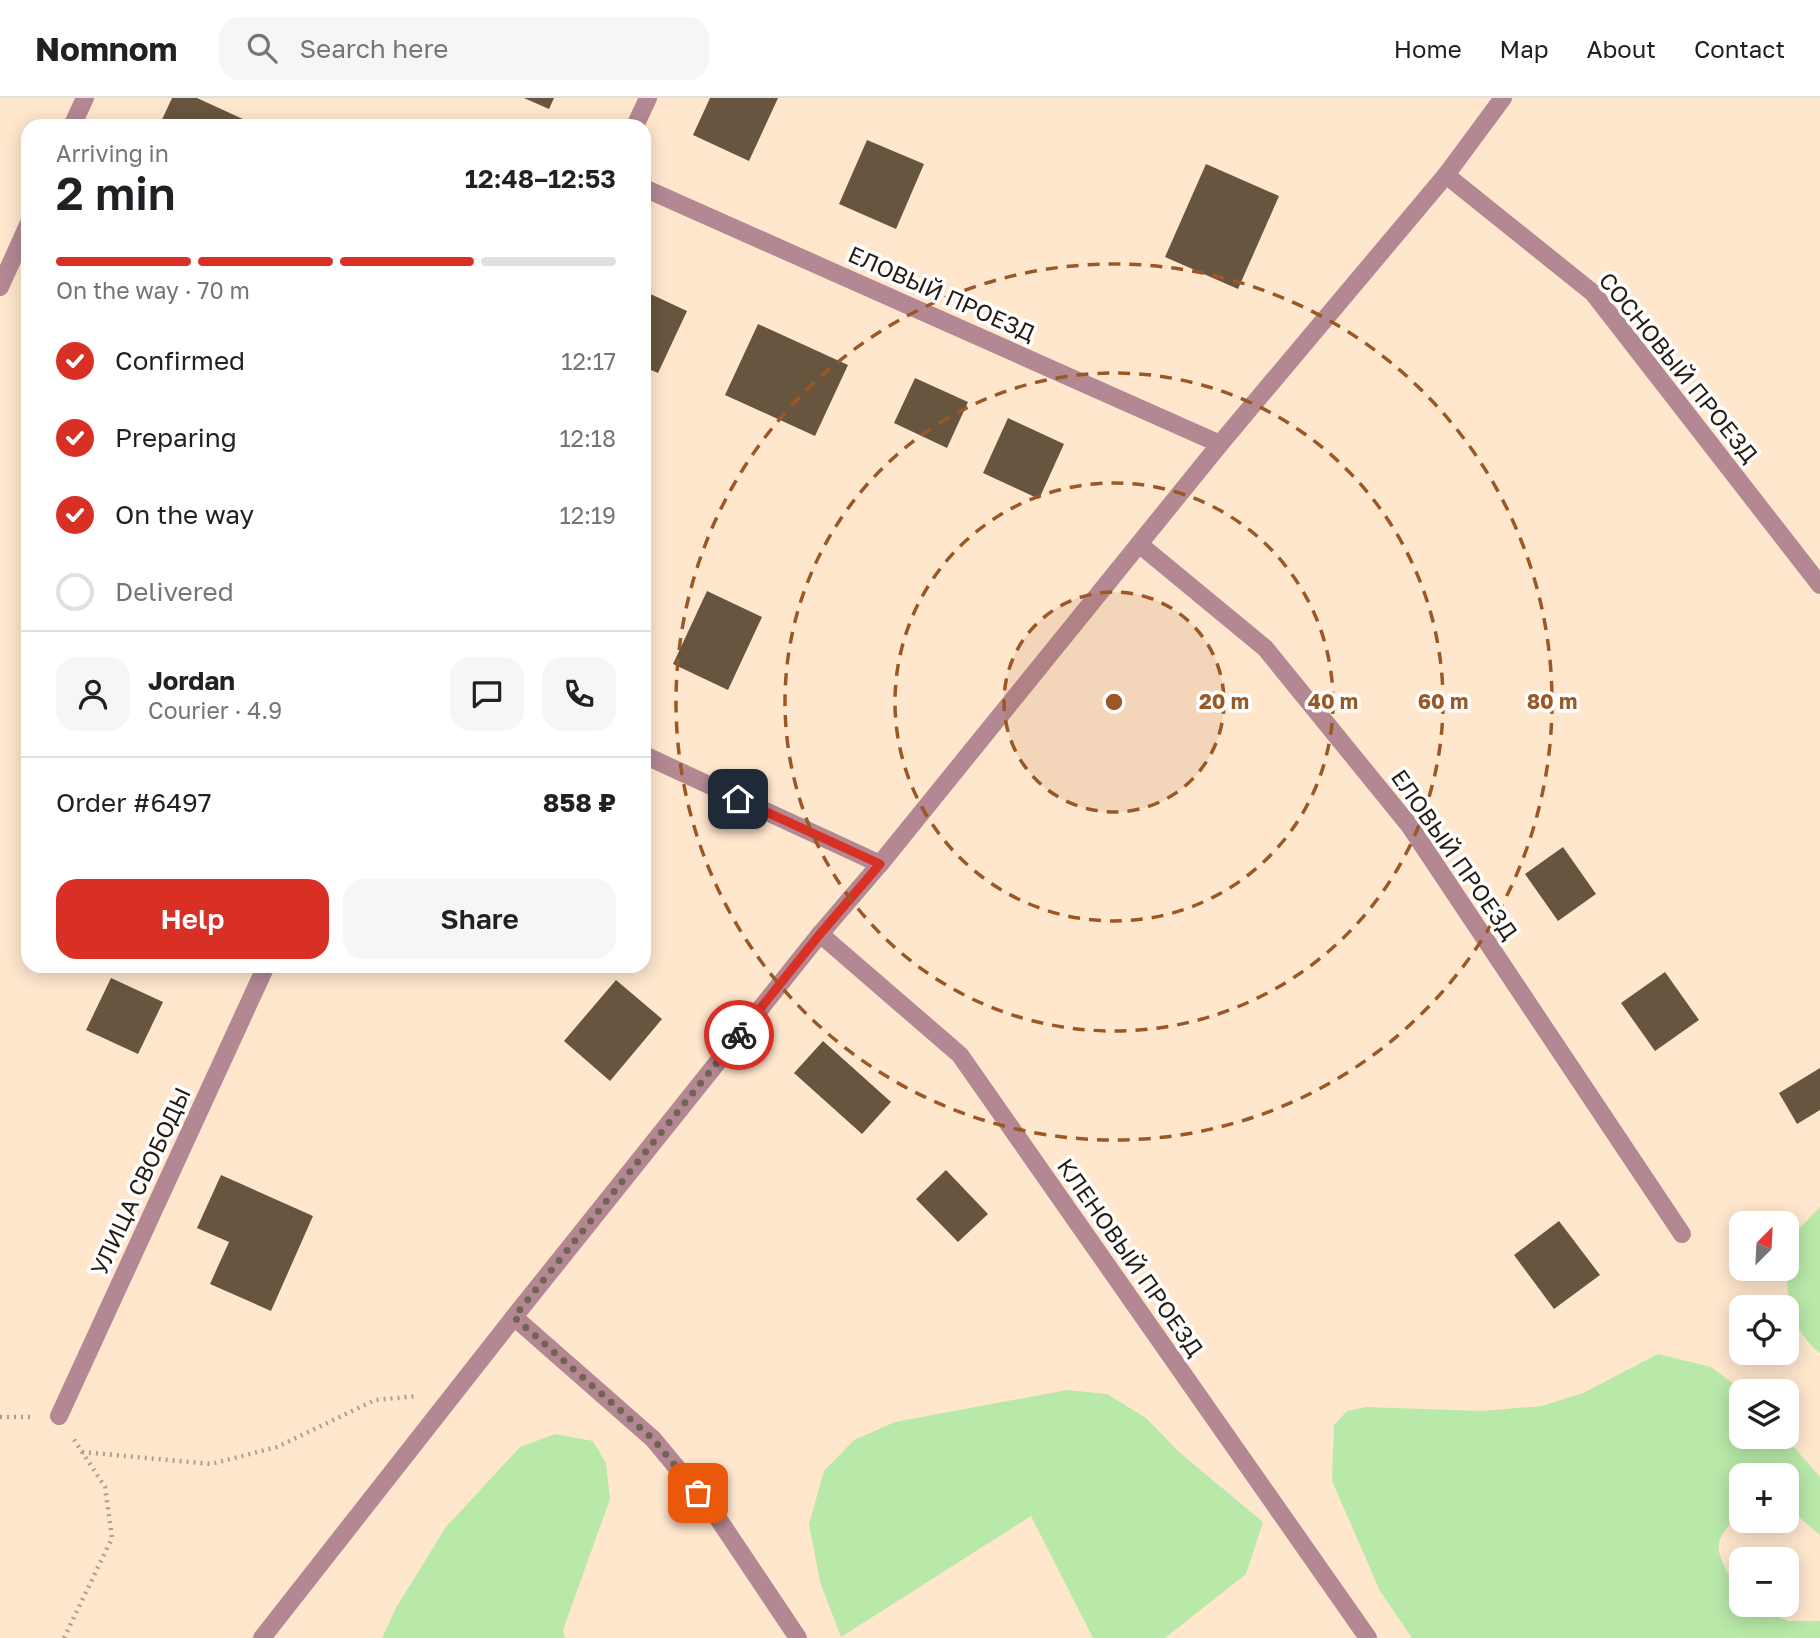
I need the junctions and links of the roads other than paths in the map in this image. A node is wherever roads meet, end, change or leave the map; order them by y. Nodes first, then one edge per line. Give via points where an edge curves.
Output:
1 (85, 98) edge
2 (648, 98) edge
3 (1503, 98) edge
4 (75, 119) edge
5 (638, 119) edge
6 (1446, 175) junction
7 (651, 191) edge
8 (21, 240) edge
9 (0, 287) edge
10 (1220, 444) junction
11 (1139, 544) junction
12 (1820, 585) edge
13 (651, 758) edge
14 (880, 864) junction
15 (820, 934) junction
16 (263, 973) edge
17 (1682, 1234) dead end
18 (514, 1317) junction
19 (59, 1416) road end
20 (262, 1638) edge
21 (798, 1638) edge
22 (1368, 1638) edge

1 - 4 street
2 - 5 street
3 - 6 street
6 - 10 street
6 - 12 street, СОСНОВЫЙ ПРОЕЗД via 1593,293
7 - 10 street, ЕЛОВЫЙ ПРОЕЗД
8 - 9 street
10 - 11 street
11 - 14 street
11 - 17 street, ЕЛОВЫЙ ПРОЕЗД via 1265,648 1409,825
13 - 14 street
14 - 15 street
15 - 18 street
15 - 22 street, КЛЕНОВЫЙ ПРОЕЗД via 960,1055
16 - 19 street, УЛИЦА СВОБОДЫ
18 - 20 street
18 - 21 street via 653,1439 713,1511

